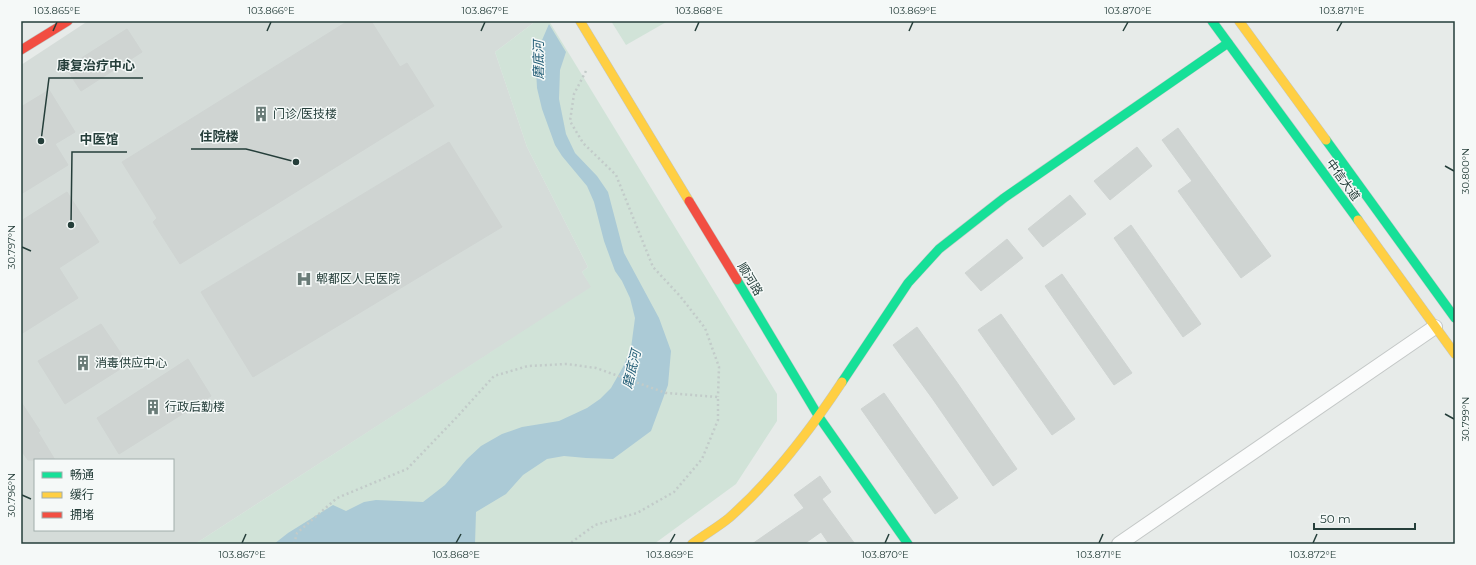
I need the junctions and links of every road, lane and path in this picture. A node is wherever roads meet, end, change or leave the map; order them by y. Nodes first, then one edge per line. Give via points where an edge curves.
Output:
1 (68, 21) edge
2 (580, 21) edge
3 (1212, 21) edge
4 (1239, 21) edge
5 (1228, 43) junction
6 (21, 50) edge
7 (586, 71) dead end
8 (1453, 313) edge
9 (1435, 327) junction
10 (1455, 354) edge
11 (718, 397) junction
12 (819, 417) junction
13 (294, 544) edge
14 (569, 544) edge
15 (692, 544) edge
16 (908, 544) edge
17 (1119, 544) edge

1 - 6 street
2 - 12 street, 顺河路
3 - 5 street, 中信大道
4 - 8 street, 中信大道
5 - 9 street, 中信大道
5 - 12 street via 1004,198 939,249 908,283
7 - 11 path via 574,94 570,121 583,143 616,175 653,267 705,328 719,367
9 - 10 street, 中信大道
9 - 17 street
11 - 13 path via 666,393 596,368 567,364 528,366 494,376 407,469 337,498 297,532
11 - 14 path via 718,420 702,460 674,492 637,513 595,525
12 - 15 street via 769,478 729,518
12 - 16 street, 顺河路

